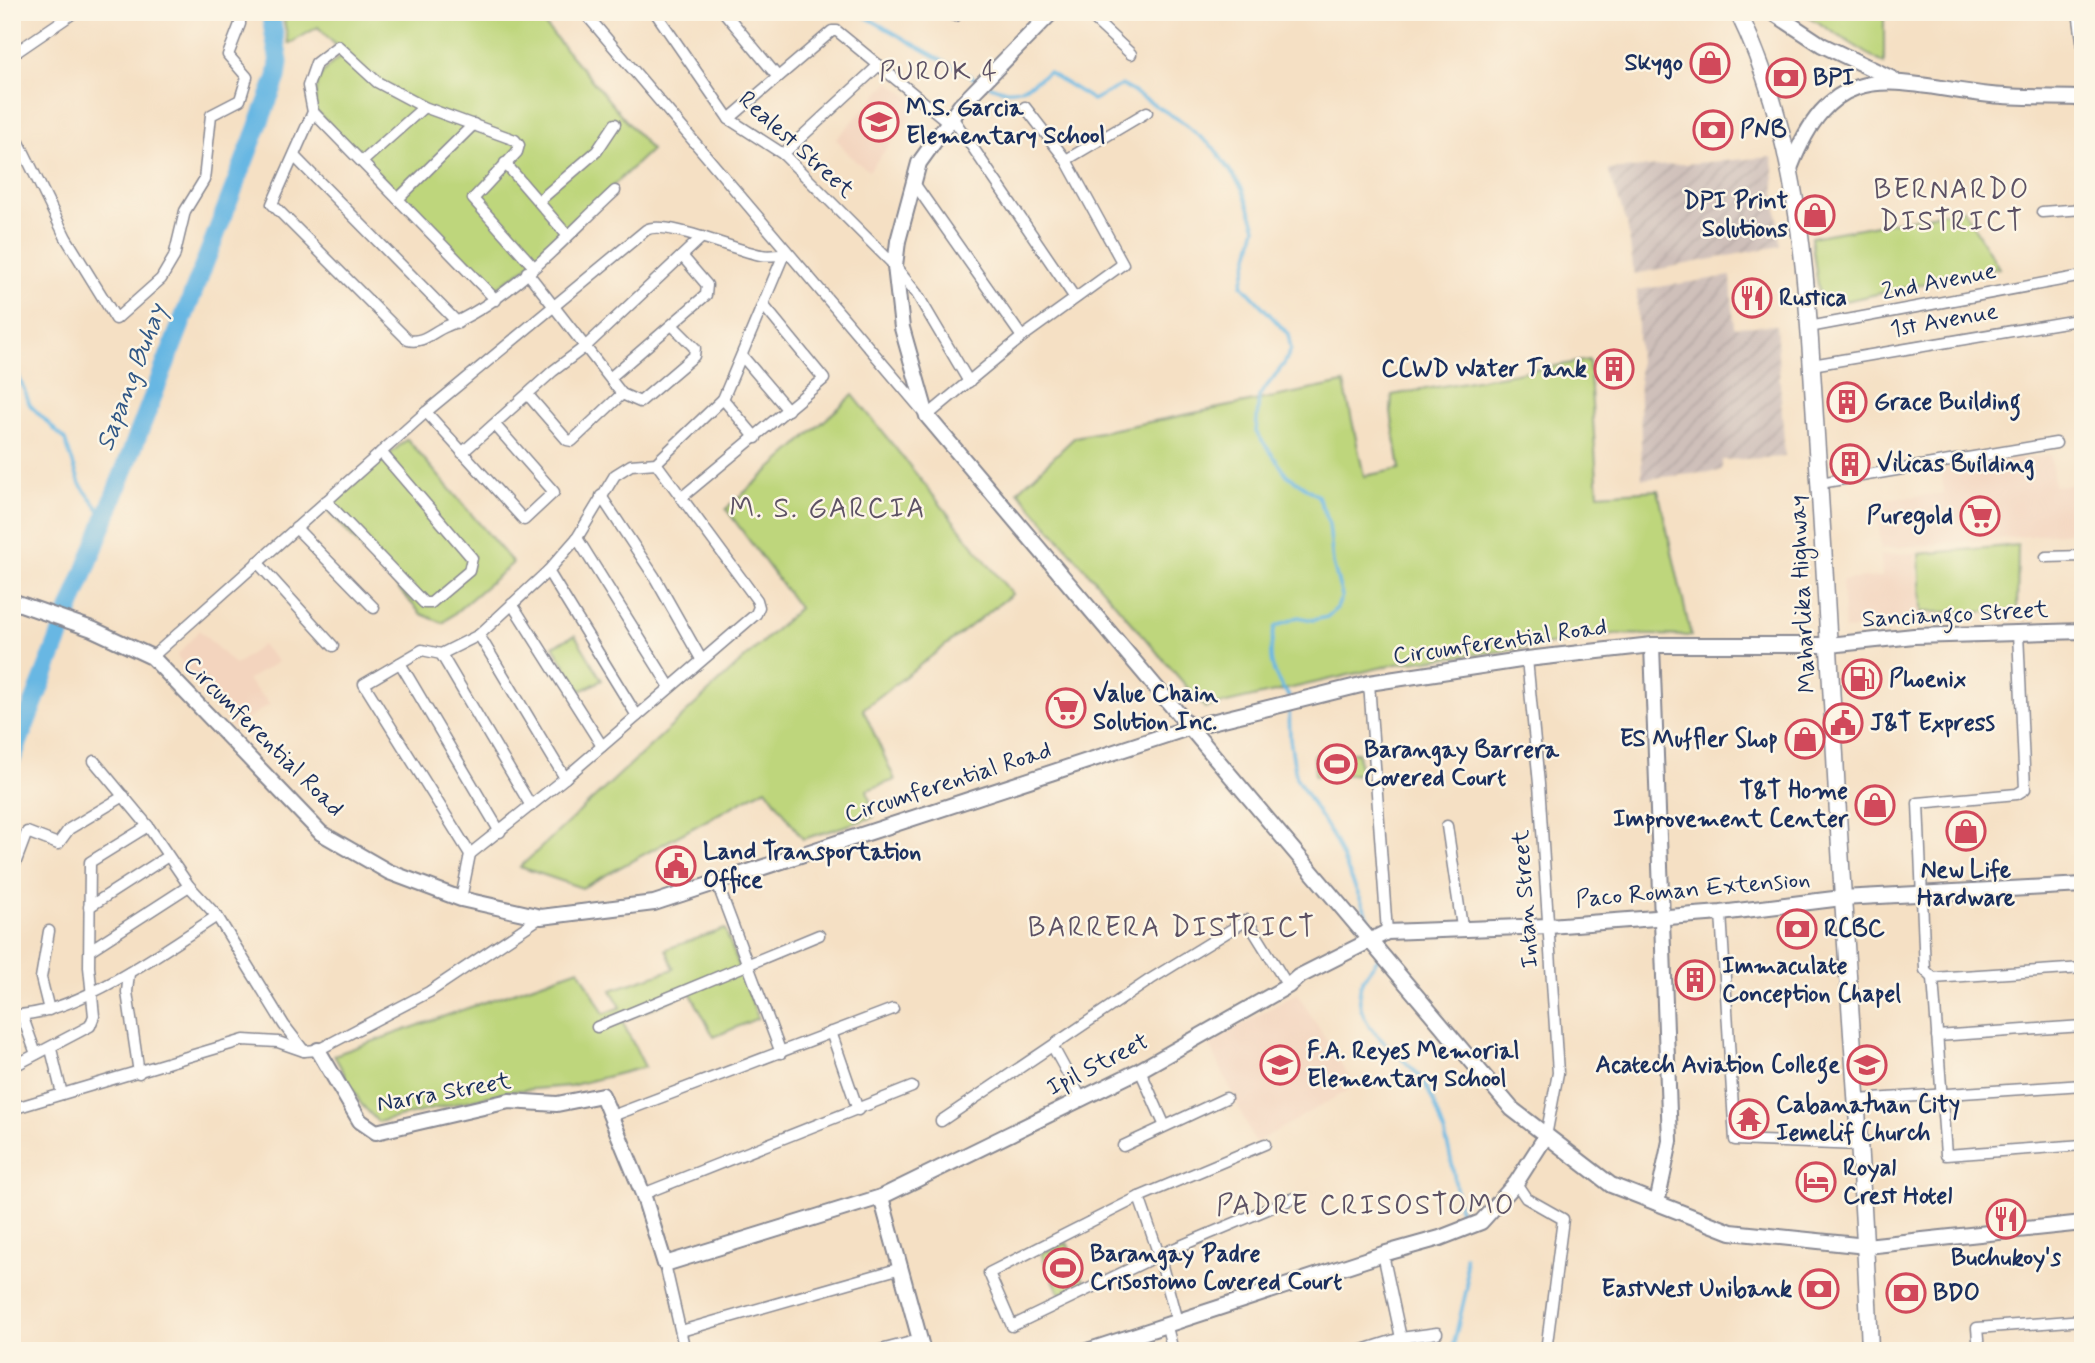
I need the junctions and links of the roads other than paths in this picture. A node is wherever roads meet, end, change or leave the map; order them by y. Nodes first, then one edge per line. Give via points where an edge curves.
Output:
1 (75, 12) edge
2 (240, 12) edge
3 (584, 12) edge
4 (655, 12) edge
5 (724, 12) edge
6 (940, 12) edge
7 (960, 12) edge
8 (1052, 12) edge
9 (1086, 12) edge
10 (1738, 12) edge
11 (1772, 12) edge
12 (2078, 12) edge
13 (2083, 47) edge
14 (1131, 54) dead end
15 (12, 55) edge
16 (879, 65) junction
17 (777, 76) junction
18 (1898, 81) junction
19 (2083, 99) edge
20 (424, 107) junction
21 (1025, 107) dead end
22 (313, 112) junction
23 (1147, 112) dead end
24 (729, 119) junction
25 (950, 120) junction
26 (474, 124) junction
27 (615, 124) dead end
28 (12, 128) edge
29 (783, 154) junction
30 (294, 156) junction
31 (1066, 160) junction
32 (362, 162) junction
33 (505, 163) junction
34 (1791, 166) junction
35 (914, 183) junction
36 (615, 191) dead end
37 (398, 199) junction
38 (540, 200) junction
39 (2083, 209) edge
40 (2042, 212) dead end
41 (567, 235) junction
42 (702, 237) junction
43 (786, 255) junction
44 (683, 257) junction
45 (895, 266) junction
46 (530, 269) junction
47 (2077, 277) dead end
48 (1075, 298) junction
49 (496, 300) junction
50 (556, 306) junction
51 (764, 306) junction
52 (2083, 319) edge
53 (458, 323) junction
54 (672, 325) junction
55 (1809, 327) junction
56 (1023, 337) junction
57 (586, 346) junction
58 (743, 357) junction
59 (1812, 365) junction
60 (611, 377) junction
61 (969, 382) junction
62 (622, 394) junction
63 (528, 395) junction
64 (723, 400) junction
65 (788, 410) junction
66 (426, 412) junction
67 (927, 416) junction
68 (495, 425) junction
69 (756, 438) junction
70 (2056, 443) dead end
71 (380, 452) junction
72 (462, 453) junction
73 (656, 463) junction
74 (1821, 484) junction
75 (601, 496) junction
76 (681, 498) junction
77 (326, 501) junction
78 (296, 527) junction
79 (578, 538) junction
80 (2083, 556) edge
81 (2046, 557) dead end
82 (257, 562) junction
83 (548, 571) junction
84 (12, 601) edge
85 (512, 604) junction
86 (374, 608) dead end
87 (2083, 631) edge
88 (2018, 633) junction
89 (479, 635) junction
90 (1651, 645) junction
91 (1829, 645) junction
92 (333, 646) dead end
93 (441, 654) junction
94 (152, 657) junction
95 (701, 659) junction
96 (1527, 659) junction
97 (400, 663) junction
98 (1369, 683) junction
99 (670, 687) junction
100 (637, 716) junction
101 (1191, 727) junction
102 (602, 746) junction
103 (94, 761) dead end
104 (565, 778) junction
105 (124, 796) junction
106 (531, 806) junction
107 (148, 825) junction
108 (1447, 825) dead end
109 (500, 832) junction
110 (470, 854) junction
111 (168, 856) junction
112 (12, 872) edge
113 (716, 883) junction
114 (2083, 885) edge
115 (189, 886) junction
116 (1921, 895) junction
117 (1842, 898) junction
118 (461, 899) junction
119 (89, 907) junction
120 (1721, 913) junction
121 (217, 916) junction
122 (541, 917) junction
123 (1661, 918) junction
124 (1549, 926) junction
125 (1462, 927) junction
126 (49, 931) dead end
127 (1387, 932) junction
128 (819, 935) dead end
129 (1367, 939) junction
130 (90, 950) junction
131 (747, 965) junction
132 (2083, 968) edge
133 (129, 973) junction
134 (1933, 978) junction
135 (1288, 986) junction
136 (93, 990) junction
137 (893, 1009) dead end
138 (49, 1010) junction
139 (17, 1015) edge
140 (2083, 1026) edge
141 (597, 1027) dead end
142 (831, 1032) junction
143 (1937, 1036) junction
144 (1053, 1047) junction
145 (51, 1049) junction
146 (311, 1050) junction
147 (781, 1053) junction
148 (36, 1054) junction
149 (12, 1067) edge
150 (1140, 1070) junction
151 (139, 1073) junction
152 (2083, 1085) edge
153 (912, 1087) dead end
154 (62, 1094) junction
155 (1941, 1095) junction
156 (1226, 1098) dead end
157 (1082, 1100) junction
158 (1857, 1100) junction
159 (12, 1109) edge
160 (858, 1110) junction
161 (612, 1116) junction
162 (941, 1121) dead end
163 (1164, 1124) junction
164 (1546, 1136) junction
165 (1265, 1144) dead end
166 (1860, 1145) junction
167 (2083, 1145) edge
168 (1123, 1146) dead end
169 (1516, 1182) junction
170 (643, 1194) junction
171 (881, 1197) junction
172 (1139, 1198) junction
173 (1294, 1198) dead end
174 (1657, 1203) junction
175 (2083, 1223) edge
176 (1866, 1246) junction
177 (1383, 1254) junction
178 (1159, 1255) junction
179 (665, 1264) junction
180 (901, 1269) junction
181 (2083, 1320) edge
182 (1172, 1324) junction
183 (681, 1331) junction
184 (1437, 1333) dead end
185 (1401, 1338) junction
186 (921, 1345) edge
187 (685, 1351) edge
188 (877, 1351) edge
189 (1087, 1351) edge
190 (1173, 1351) edge
191 (1360, 1351) edge
192 (1546, 1351) edge
193 (1870, 1351) edge
194 (1979, 1351) edge

1 - 15 street
2 - 28 street via 228,55 247,77 240,100 211,115 204,180 185,211 174,257 161,279 116,319 66,237
3 - 43 street
4 - 24 street, Realest Street
5 - 17 street
6 - 7 street via 956,16
8 - 25 street
9 - 14 street
10 - 34 main road, Maharlika Highway via 1766,82
11 - 18 street via 1822,45
12 - 13 street
16 - 17 street via 843,33 832,31
16 - 25 street
16 - 29 street
17 - 24 street
18 - 19 street via 1991,95
18 - 34 street via 1865,84 1834,101 1810,125
20 - 22 street via 377,82 338,46 316,63 308,86
20 - 26 street
20 - 32 street
21 - 31 street
22 - 30 street
22 - 32 street
23 - 31 street
24 - 29 street, Realest Street
25 - 35 street via 919,163
25 - 48 street
26 - 33 street via 519,145
26 - 37 street
27 - 38 street via 597,151
29 - 45 street, Realest Street
30 - 53 street
30 - 53 street via 272,204 281,214 408,340 416,342
31 - 48 street via 1123,264
32 - 37 street
33 - 38 street
33 - 46 street via 473,199
34 - 55 main road, Maharlika Highway
35 - 45 street
35 - 56 street
36 - 41 street
37 - 49 street
38 - 41 street
39 - 40 street
41 - 46 street
42 - 43 street via 763,256
42 - 44 street
42 - 50 street via 651,227
43 - 51 street
43 - 67 street
44 - 54 street via 709,290
44 - 57 street
45 - 61 street, Realest Street
45 - 67 street via 902,328
46 - 49 street
46 - 50 street
47 - 55 street, 2nd Avenue
48 - 56 street
49 - 53 street
50 - 57 street
50 - 66 street
51 - 58 street
51 - 65 street via 823,373 820,385
52 - 59 street, 1st Avenue
54 - 60 street
54 - 62 street via 695,348 694,356 640,402
55 - 59 main road, Maharlika Highway
56 - 61 street
57 - 60 street
57 - 63 street
58 - 64 street
58 - 65 street
59 - 74 main road, Maharlika Highway
60 - 62 street
61 - 67 street
62 - 63 street via 572,441 566,440
63 - 68 street
64 - 69 street
64 - 73 street
65 - 69 street
66 - 71 street
66 - 72 street
67 - 101 street
68 - 72 street
68 - 72 street via 554,492 528,518 520,518
69 - 76 street
70 - 74 street
71 - 77 street
71 - 77 street via 472,558 469,571 431,603 424,603
73 - 75 street via 631,465 615,475
73 - 76 street
74 - 91 main road, Maharlika Highway
75 - 79 street
75 - 95 street
76 - 95 street via 760,607
77 - 78 street
78 - 82 street
78 - 86 street
79 - 83 street
79 - 99 street
80 - 81 street
82 - 92 street
82 - 94 street
83 - 85 street
83 - 100 street
84 - 94 street, Circumferential Road via 92,629
85 - 89 street
85 - 102 street
87 - 88 street, Sanciangco Street
88 - 91 street, Sanciangco Street via 1914,636
88 - 116 street via 2025,789 2017,794 1918,803
89 - 93 street
89 - 104 street
90 - 91 street, Circumferential Road
90 - 96 street, Circumferential Road
90 - 123 street
91 - 117 main road, Maharlika Highway
93 - 97 street via 422,650
93 - 106 street
94 - 118 street, Circumferential Road via 321,833 389,872
95 - 99 street
96 - 98 street, Circumferential Road
96 - 124 street, Intan Street
97 - 109 street
97 - 110 street via 364,684
98 - 101 street, Circumferential Road
98 - 127 street
99 - 100 street
100 - 102 street
101 - 113 street, Circumferential Road
101 - 129 street
102 - 104 street
103 - 105 street
104 - 106 street
105 - 107 street
105 - 112 street via 69,830 58,844 27,832
106 - 109 street
107 - 111 street
107 - 119 street via 90,862
108 - 125 street
109 - 110 street
110 - 118 street
111 - 115 street
111 - 119 street
113 - 122 street, Circumferential Road via 654,903
113 - 131 street
114 - 116 street, Paco Roman Extension
115 - 121 street
115 - 130 street
116 - 117 street, Paco Roman Extension
116 - 134 street via 1925,970
117 - 120 street, Paco Roman Extension
117 - 158 main road, Maharlika Highway
118 - 122 street, Circumferential Road
119 - 130 street
120 - 123 street, Paco Roman Extension
120 - 166 street via 1733,1136 1741,1142
121 - 133 street
121 - 146 street via 284,1025
122 - 146 street via 429,992
123 - 124 street, Paco Roman Extension
123 - 174 street via 1670,1141
124 - 125 street, Ipil Street
124 - 164 street, Intan Street via 1558,1073
125 - 127 street, Ipil Street
126 - 138 street via 41,978
127 - 129 street, Ipil Street
128 - 131 street
129 - 135 street, Ipil Street
129 - 164 street via 1512,1109
130 - 136 street
131 - 141 street
131 - 147 street
132 - 134 street
133 - 136 street
133 - 151 street via 127,992
134 - 143 street
135 - 144 street via 1247,920
135 - 150 street, Ipil Street
136 - 138 street
136 - 145 street via 90,1026
137 - 142 street
138 - 139 street
139 - 148 street
140 - 143 street
142 - 147 street
142 - 160 street
143 - 155 street
144 - 157 street
144 - 162 street
145 - 148 street
145 - 154 street
146 - 151 street via 244,1040
146 - 161 street, Narra Street via 360,1121 376,1132 509,1101 557,1104 602,1095
147 - 161 street
148 - 149 street
150 - 157 street, Ipil Street
150 - 163 street
151 - 154 street
152 - 155 street
153 - 160 street
154 - 159 street
155 - 158 street
155 - 167 street via 1946,1155
156 - 163 street
157 - 171 street, Ipil Street
158 - 166 main road, Maharlika Highway
160 - 170 street
161 - 170 street, Narra Street
163 - 168 street
164 - 169 street
164 - 174 street via 1611,1185
165 - 172 street
166 - 176 main road, Maharlika Highway
169 - 177 street via 1481,1222
169 - 192 street via 1526,1198 1563,1219
170 - 179 street, Narra Street
171 - 179 street, Ipil Street
171 - 180 street
172 - 178 street
172 - 178 street via 989,1273 1012,1326
173 - 178 street
174 - 176 street via 1731,1233
175 - 176 street
176 - 193 main road, Maharlika Highway
177 - 182 street
177 - 185 street
178 - 182 street
179 - 183 street, Narra Street
180 - 183 street
180 - 186 street
181 - 194 street via 1977,1328
182 - 189 street
182 - 190 street
183 - 187 street, Narra Street
184 - 185 street
185 - 191 street
186 - 188 street

